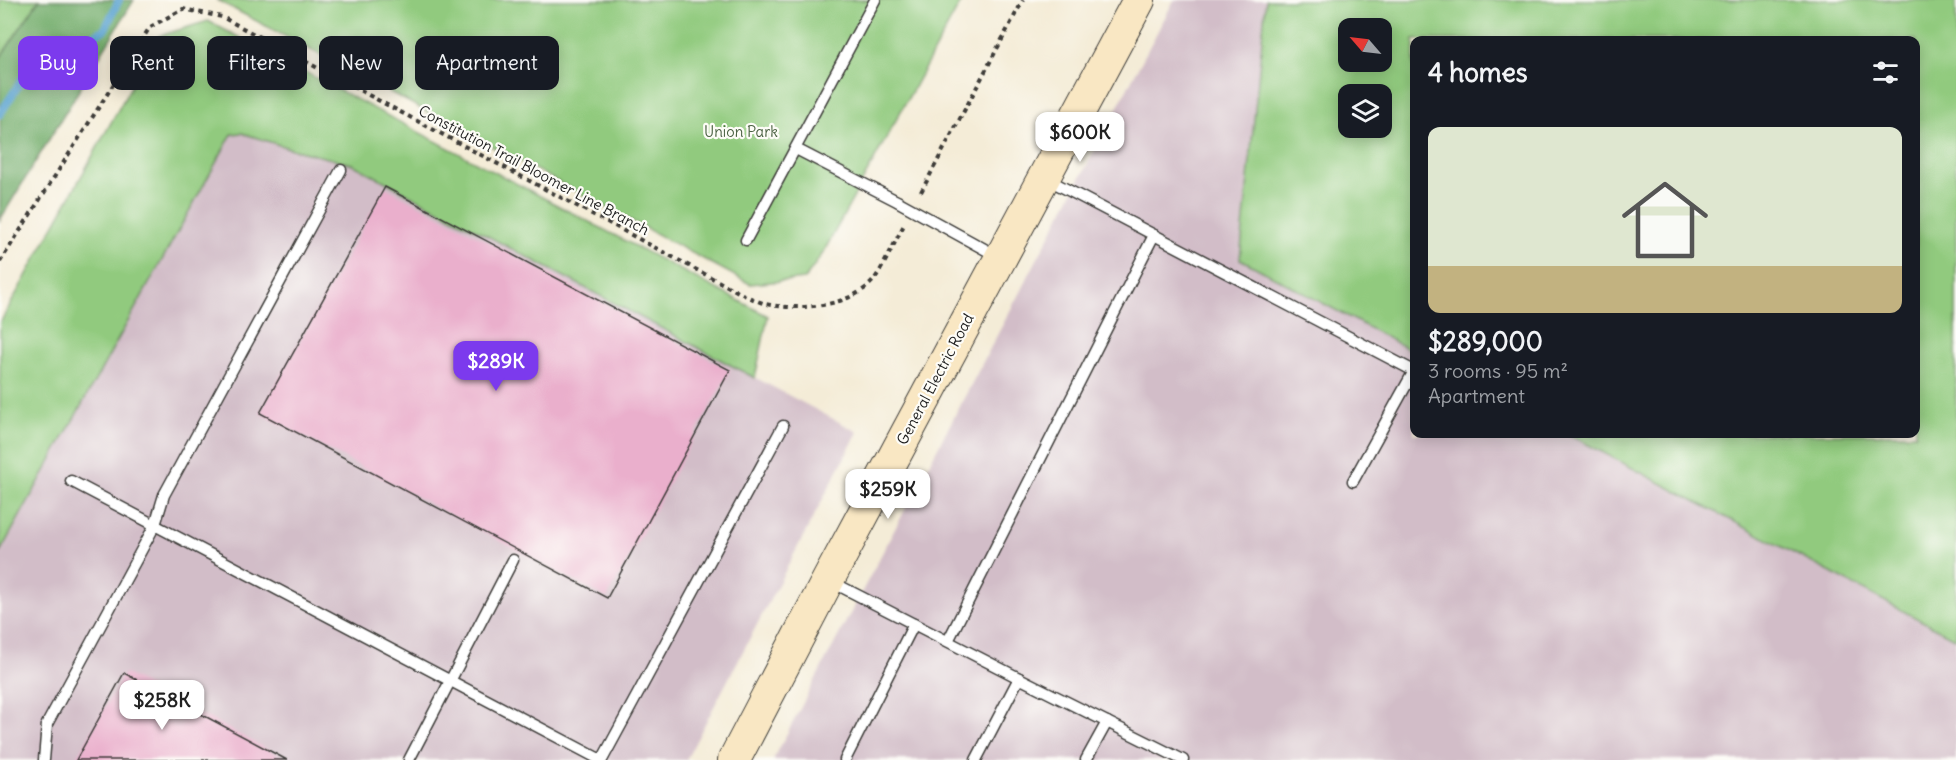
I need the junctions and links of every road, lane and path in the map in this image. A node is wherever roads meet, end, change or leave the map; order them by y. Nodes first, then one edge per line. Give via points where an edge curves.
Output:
1 (876, 0) edge
2 (1023, 0) edge
3 (1138, 0) edge
4 (796, 149) junction
5 (341, 170) dead end
6 (1044, 177) junction
7 (919, 196) dead end
8 (906, 220) dead end
9 (1154, 235) junction
10 (746, 240) dead end
11 (1000, 258) junction
12 (0, 262) edge
13 (1410, 369) edge
14 (1410, 378) edge
15 (783, 426) dead end
16 (71, 481) dead end
17 (1353, 481) dead end
18 (155, 525) junction
19 (513, 560) dead end
20 (828, 580) junction
21 (914, 624) junction
22 (948, 641) junction
23 (1019, 678) junction
24 (450, 681) junction
25 (1107, 722) junction
26 (44, 760) edge
27 (409, 760) edge
28 (601, 760) edge
29 (734, 760) edge
30 (844, 760) edge
31 (976, 760) edge
32 (1086, 760) edge
33 (1182, 760) edge

1 - 4 lane
2 - 7 path
3 - 6 main road, General Electric Road
4 - 10 lane
4 - 11 lane
5 - 18 lane via 164,495
6 - 9 lane
6 - 11 main road, General Electric Road
8 - 12 path, Constitution Trail Bloomer Line Branch via 872,282 858,293 829,304 784,307 765,303 222,17 183,9 150,27
9 - 13 lane
9 - 22 lane
11 - 20 main road, General Electric Road
14 - 17 lane
15 - 28 lane
16 - 18 lane
18 - 24 lane
18 - 26 lane via 47,724
19 - 24 lane
20 - 21 lane
20 - 29 main road, General Electric Road
21 - 22 lane
21 - 30 lane
22 - 23 lane
23 - 25 lane
23 - 31 lane
24 - 27 lane
24 - 28 lane
25 - 32 lane
25 - 33 lane

